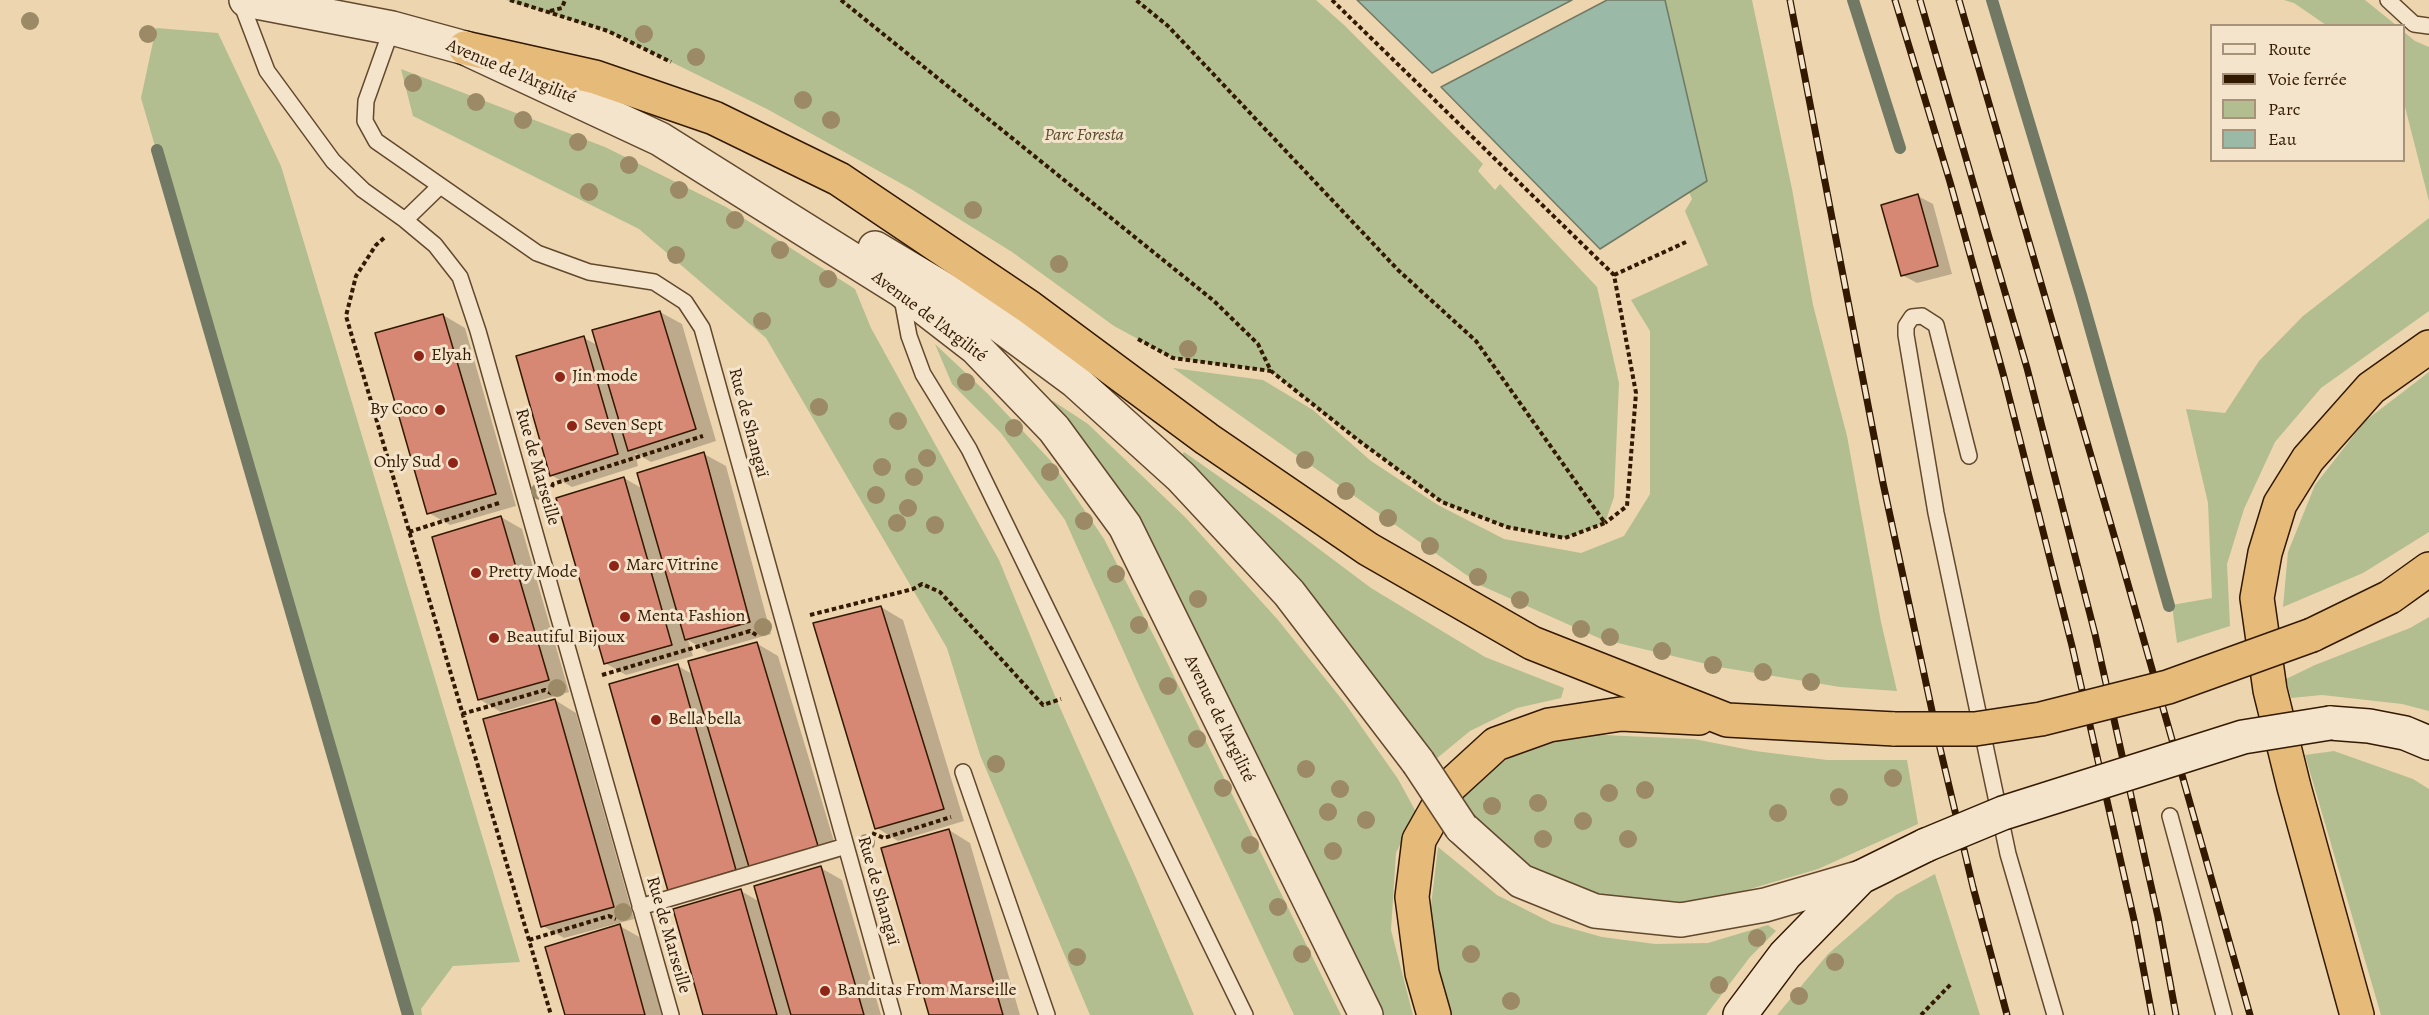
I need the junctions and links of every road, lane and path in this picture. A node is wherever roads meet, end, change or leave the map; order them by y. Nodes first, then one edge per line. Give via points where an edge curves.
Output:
1 (240, 0) edge
2 (246, 0) edge
3 (565, 0) edge
4 (841, 0) edge
5 (1136, 0) edge
6 (1332, 0) edge
7 (2388, 0) edge
8 (549, 11) dead end
9 (2429, 26) edge
10 (392, 28) junction
11 (465, 48) junction
12 (660, 139) junction
13 (439, 186) junction
14 (405, 220) junction
15 (1686, 242) dead end
16 (1614, 275) junction
17 (901, 290) junction
18 (2429, 347) edge
19 (730, 428) junction
20 (1969, 456) dead end
21 (529, 512) junction
22 (1605, 523) junction
23 (409, 532) junction
24 (2429, 569) edge
25 (788, 639) junction
26 (579, 691) junction
27 (1057, 700) dead end
28 (462, 714) junction
29 (1728, 720) junction
30 (2429, 743) edge
31 (963, 772) dead end
32 (976, 810) junction
33 (2170, 816) dead end
34 (846, 846) junction
35 (1861, 878) junction
36 (640, 907) junction
37 (529, 940) junction
38 (1952, 983) dead end
39 (551, 1015) edge
40 (670, 1015) edge
41 (893, 1015) edge
42 (1047, 1015) edge
43 (1245, 1015) edge
44 (1366, 1015) edge
45 (1434, 1015) edge
46 (1740, 1015) edge
47 (1921, 1015) edge
48 (2055, 1015) edge
49 (2224, 1015) edge
50 (2357, 1015) edge

1 - 14 lane, Rue de Marseille via 267,71 333,161 363,190
2 - 10 street, Avenue de l'Argilité
3 - 8 path via 562,8
4 - 22 path via 1214,301 1258,344 1271,371 1442,502 1507,527 1564,538
5 - 22 path via 1168,26 1398,270 1476,341
6 - 16 path
7 - 9 lane via 2414,24
10 - 11 street, Avenue de l'Argilité
10 - 13 lane, Rue de Shangaï via 366,101 365,121 376,141
11 - 12 street, Avenue de l'Argilité
11 - 29 highway via 595,77 714,118 839,179 1029,307 1207,439 1368,549 1532,644
12 - 17 street, Avenue de l'Argilité
12 - 35 street, bridge via 851,234 979,310 1075,381 1181,477 1289,593 1418,762 1461,827 1521,881 1595,911 1681,920 1765,905
13 - 14 lane
13 - 19 lane, Rue de Shangaï via 537,253 589,272 654,282 685,302 702,328
14 - 21 lane, Rue de Marseille via 435,245 460,277
14 - 23 path via 376,245 356,276 346,316
15 - 16 path
16 - 22 path via 1636,393 1627,506
17 - 43 lane via 909,336 923,374 969,449
17 - 44 street, Avenue de l'Argilité via 975,348 1054,429 1125,526
18 - 50 highway via 2371,388 2308,459 2280,504 2257,598 2270,690
19 - 21 path via 553,484 544,505
19 - 25 lane, Rue de Shangaï
20 - 48 lane via 1936,325 1922,316 1912,317 1905,335 1936,513 2008,854
21 - 23 path via 496,502
21 - 26 lane, Rue de Marseille
23 - 28 path
24 - 29 highway, bridge via 2390,597 2312,635 2168,687 2041,719 1975,729
25 - 26 path via 767,641 750,631 603,674
25 - 27 path via 807,616 922,584 940,592 1043,705
25 - 34 lane, Rue de Shangaï
26 - 28 path via 558,696 545,690
26 - 36 lane, Rue de Marseille
28 - 37 path
29 - 45 highway via 1621,714 1549,725 1496,744 1449,787 1419,840 1412,897 1422,973
30 - 35 street, bridge via 2405,733 2330,723 2243,737 2003,813
31 - 32 lane
32 - 34 path via 884,838 866,830 856,833
32 - 42 lane
33 - 49 lane
34 - 36 lane
34 - 41 lane, Rue de Shangaï
35 - 46 street via 1785,955
36 - 37 path via 628,924 609,916
36 - 40 lane, Rue de Marseille
37 - 39 path
38 - 47 path

